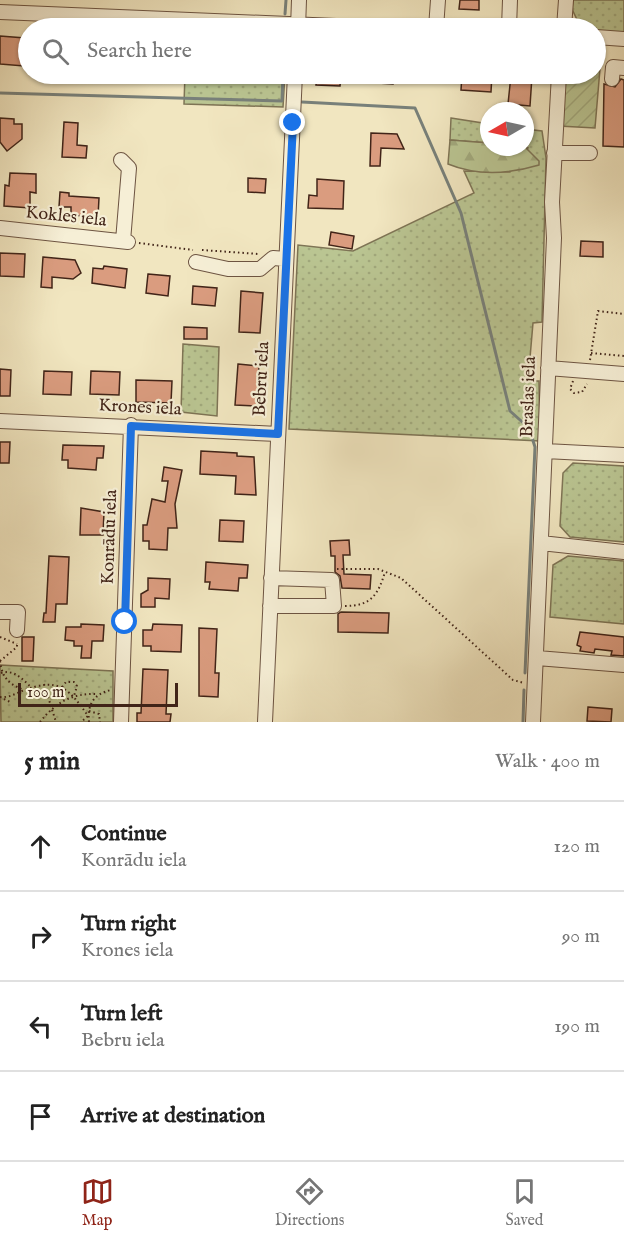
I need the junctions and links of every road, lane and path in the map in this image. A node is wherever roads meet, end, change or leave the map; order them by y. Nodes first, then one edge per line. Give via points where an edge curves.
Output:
1 (299, 0) edge
2 (438, 0) edge
3 (510, 0) edge
4 (566, 0) edge
5 (0, 12) edge
6 (119, 18) edge
7 (298, 18) edge
8 (437, 18) edge
9 (509, 18) edge
10 (565, 18) edge
11 (606, 38) edge
12 (624, 39) edge
13 (624, 68) edge
14 (612, 79) dead end
15 (294, 84) edge
16 (558, 84) edge
17 (554, 153) junction
18 (590, 153) dead end
19 (121, 160) dead end
20 (0, 228) edge
21 (125, 241) junction
22 (280, 259) junction
23 (196, 262) dead end
24 (597, 311) dead end
25 (624, 314) edge
26 (591, 352) dead end
27 (624, 356) edge
28 (548, 368) junction
29 (624, 374) edge
30 (0, 421) edge
31 (131, 426) junction
32 (278, 434) junction
33 (545, 451) junction
34 (624, 454) edge
35 (542, 543) junction
36 (624, 552) edge
37 (385, 572) junction
38 (271, 578) junction
39 (321, 580) junction
40 (270, 606) junction
41 (334, 606) junction
42 (0, 612) edge
43 (17, 630) joint
44 (0, 637) edge
45 (17, 644) junction
46 (537, 658) junction
47 (0, 661) edge
48 (624, 665) edge
49 (1, 673) edge
50 (44, 684) junction
51 (535, 686) junction
52 (32, 687) junction
53 (62, 687) junction
54 (24, 690) junction
55 (114, 690) dead end
56 (98, 694) junction
57 (74, 696) junction
58 (1, 697) edge
59 (12, 704) dead end
60 (50, 709) junction
61 (89, 711) junction
62 (88, 716) junction
63 (40, 722) edge
64 (56, 722) edge
65 (81, 722) edge
66 (89, 722) edge
67 (100, 722) edge
68 (121, 722) edge
69 (265, 722) edge
70 (533, 722) edge

1 - 7 street
2 - 8 street
3 - 9 street
4 - 10 street
5 - 6 street
11 - 12 street
13 - 14 street via 613,67
15 - 22 street, Bebru iela
16 - 17 street, Braslas iela
17 - 18 street
17 - 28 street, Braslas iela
19 - 21 street via 129,168
20 - 21 street, Kokles iela
21 - 22 path
22 - 23 street via 261,269 228,269
22 - 32 street, Bebru iela
24 - 25 path
26 - 27 path
28 - 29 street
28 - 33 street, Braslas iela
30 - 31 street, Krones iela
31 - 32 street, Krones iela
31 - 68 street, Konrādu iela
32 - 38 street, Bebru iela
33 - 34 street
33 - 35 street, Braslas iela
35 - 36 street
35 - 46 street, Braslas iela
37 - 39 path via 334,569
37 - 41 path via 378,593 360,606
37 - 51 path via 418,591 513,680
38 - 39 street
38 - 40 street, Bebru iela
39 - 41 street via 332,580
40 - 41 street
40 - 69 street, Bebru iela
42 - 43 street via 18,612
43 - 45 path
44 - 45 path
45 - 47 path
46 - 48 street
46 - 51 street, Braslas iela
47 - 49 path
49 - 52 path via 14,673
49 - 54 path
50 - 52 path
50 - 53 path
50 - 60 path
51 - 70 street, Braslas iela
52 - 54 path
53 - 57 path
53 - 57 path via 66,682 74,682
54 - 58 path
55 - 56 path
56 - 57 path
56 - 61 path
57 - 60 path
57 - 62 path
58 - 59 path
60 - 63 path
60 - 64 path
61 - 62 path
61 - 67 path via 99,714
62 - 65 path
62 - 66 path

